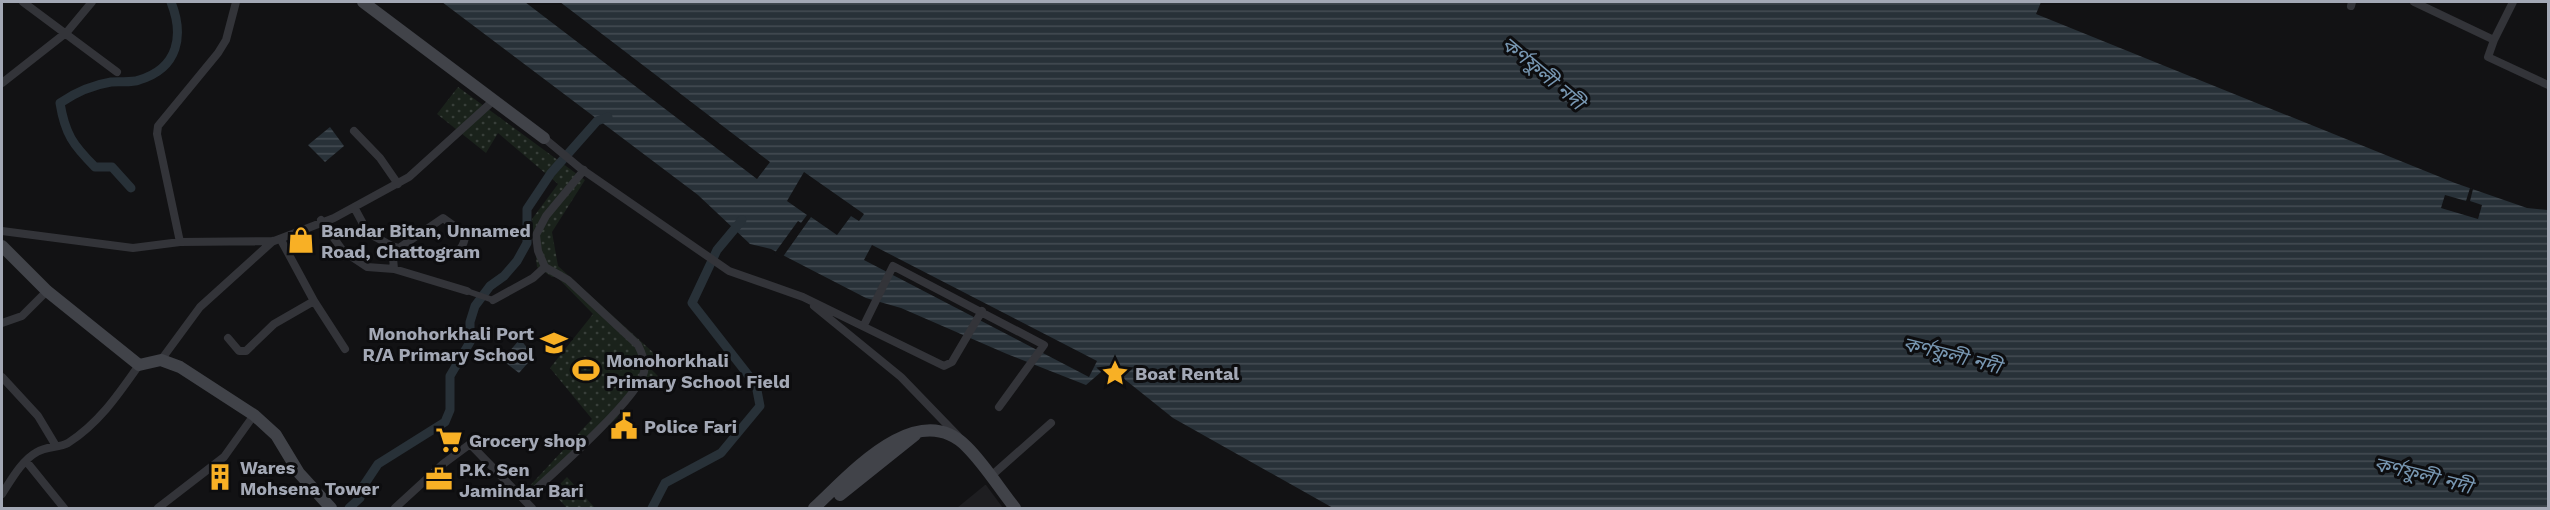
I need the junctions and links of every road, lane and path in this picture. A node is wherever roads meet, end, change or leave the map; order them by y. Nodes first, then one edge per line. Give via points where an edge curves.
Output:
1 (23, 2) edge
2 (92, 2) edge
3 (236, 2) edge
4 (363, 2) edge
5 (2414, 2) edge
6 (2513, 2) edge
7 (66, 32) junction
8 (2494, 40) junction
9 (117, 72) dead end
10 (2, 83) edge
11 (2548, 85) edge
12 (494, 100) junction
13 (354, 131) dead end
14 (544, 138) joint
15 (582, 169) junction
16 (398, 184) junction
17 (354, 207) junction
18 (321, 220) junction
19 (2, 231) edge
20 (277, 240) junction
21 (180, 242) junction
22 (2, 246) edge
23 (396, 247) junction
24 (545, 267) junction
25 (394, 269) junction
26 (47, 291) junction
27 (467, 291) joint
28 (803, 297) junction
29 (493, 300) joint
30 (314, 301) junction
31 (981, 311) junction
32 (2, 323) edge
33 (864, 325) junction
34 (228, 338) dead end
35 (345, 349) dead end
36 (161, 360) junction
37 (139, 365) junction
38 (2, 377) edge
39 (999, 407) dead end
40 (254, 415) junction
41 (1051, 423) dead end
42 (919, 432) junction
43 (966, 445) junction
44 (56, 446) junction
45 (26, 461) junction
46 (990, 477) junction
47 (2, 494) edge
48 (525, 499) junction
49 (64, 508) edge
50 (158, 508) edge
51 (332, 508) edge
52 (395, 508) edge
53 (532, 508) edge
54 (814, 508) edge
55 (825, 508) edge
56 (1015, 508) edge

1 - 7 street
2 - 7 street
3 - 21 street via 226,40 218,53 158,126
4 - 12 main road
5 - 8 street
6 - 8 street
7 - 9 street
7 - 10 street
8 - 11 street via 2488,57
12 - 14 main road
12 - 16 street
13 - 16 street
14 - 15 street
15 - 24 street via 536,235
15 - 28 street via 729,271
16 - 17 street
17 - 18 street
17 - 23 street via 368,233
18 - 20 street
18 - 25 street via 343,251 367,267
19 - 21 street via 133,248
20 - 21 street
20 - 30 street
20 - 36 street via 200,307
22 - 26 main road
23 - 23 street via 444,259 457,253 465,238 443,218
23 - 25 street
24 - 29 street
24 - 48 street via 568,280 638,345 644,371 618,408
25 - 27 street
26 - 32 street via 22,316
26 - 37 main road
27 - 29 street
28 - 33 street
28 - 43 street via 901,376
30 - 34 street via 274,324 246,351 239,351
30 - 35 street
31 - 33 street via 952,362 944,366
31 - 33 street via 892,266
31 - 39 street via 1044,345
36 - 37 main road
36 - 40 main road via 200,378
37 - 44 street via 118,397 93,424 65,445
38 - 44 street via 38,416
40 - 50 street via 224,457
40 - 51 main road via 276,435 299,473
41 - 46 street
42 - 43 main road via 944,432
42 - 54 main road via 897,438 879,450
42 - 55 main road
43 - 46 main road
44 - 45 street via 38,451
45 - 47 street
45 - 49 street
46 - 56 main road
48 - 52 street via 470,444
48 - 53 street

